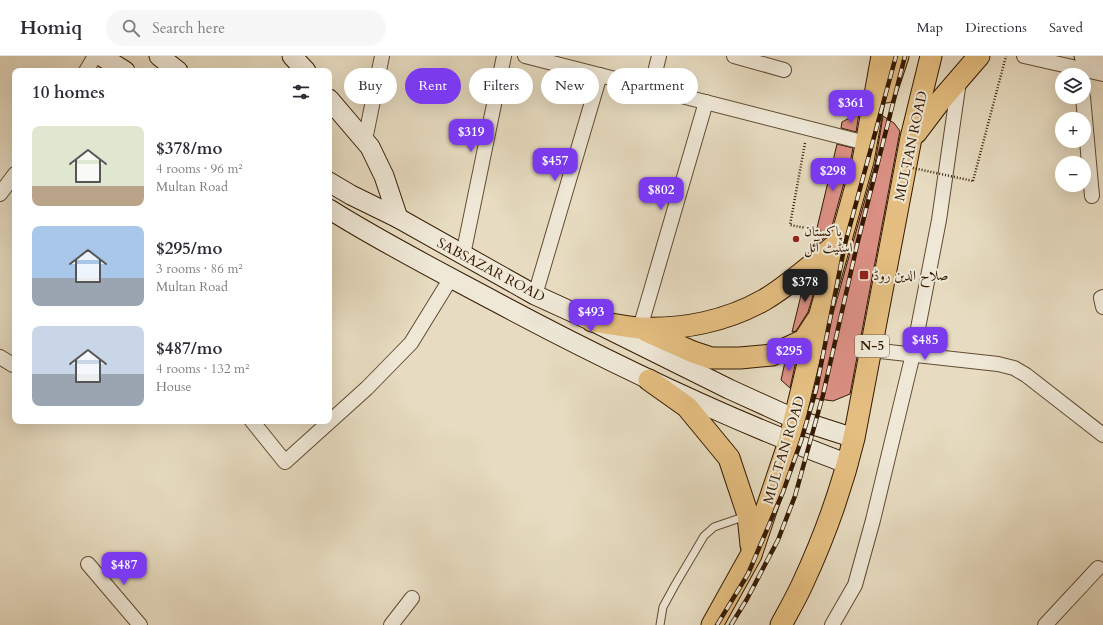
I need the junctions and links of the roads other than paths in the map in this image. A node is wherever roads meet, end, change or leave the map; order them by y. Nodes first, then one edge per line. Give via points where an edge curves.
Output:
1 (95, 56) edge
2 (102, 56) edge
3 (159, 56) edge
4 (292, 56) edge
5 (382, 56) edge
6 (504, 56) edge
7 (525, 56) edge
8 (659, 56) edge
9 (734, 56) edge
10 (882, 56) edge
11 (898, 56) edge
12 (931, 56) edge
13 (979, 56) edge
14 (1024, 56) edge
15 (1103, 60) edge
16 (1082, 67) edge
17 (88, 68) edge
18 (120, 68) edge
19 (174, 68) edge
20 (303, 68) edge
21 (656, 68) edge
22 (784, 70) dead end
23 (1103, 74) edge
24 (600, 75) junction
25 (607, 77) edge
26 (959, 79) junction
27 (698, 100) edge
28 (332, 102) edge
29 (706, 102) junction
30 (1084, 104) edge
31 (912, 138) junction
32 (365, 140) junction
33 (864, 152) junction
34 (12, 178) edge
35 (332, 184) edge
36 (0, 194) edge
37 (351, 195) junction
38 (1092, 196) dead end
39 (337, 214) edge
40 (398, 218) junction
41 (842, 237) junction
42 (463, 255) junction
43 (451, 278) junction
44 (535, 296) junction
45 (1103, 298) edge
46 (1103, 307) edge
47 (820, 314) junction
48 (592, 321) junction
49 (640, 328) junction
50 (871, 350) junction
51 (913, 354) junction
52 (0, 357) edge
53 (12, 364) edge
54 (649, 380) junction
55 (795, 419) junction
56 (332, 420) edge
57 (254, 424) edge
58 (327, 424) edge
59 (1103, 435) edge
60 (854, 438) junction
61 (789, 442) junction
62 (848, 464) junction
63 (748, 515) junction
64 (751, 555) junction
65 (88, 564) dead end
66 (1098, 568) dead end
67 (412, 598) dead end
68 (140, 625) edge
69 (391, 625) edge
70 (660, 625) edge
71 (712, 625) edge
72 (780, 625) edge
73 (832, 625) edge
74 (1045, 625) edge

1 - 17 street
2 - 18 main road
3 - 19 main road
4 - 20 main road
5 - 32 street
6 - 42 street
7 - 24 street
8 - 21 street
9 - 22 street
10 - 33 main road, MULTAN ROAD
11 - 33 main road
12 - 31 main road, MULTAN ROAD / N-5
13 - 26 main road
14 - 16 street
15 - 16 main road
16 - 23 street
24 - 25 street
24 - 44 street
26 - 31 main road
26 - 51 street via 939,220
27 - 29 street
28 - 32 main road
29 - 33 street
29 - 49 street
30 - 38 street
31 - 50 main road, MULTAN ROAD / N-5
32 - 40 main road via 384,176
33 - 41 main road, MULTAN ROAD
34 - 36 street
35 - 37 main road, SABSAZAR ROAD
37 - 39 main road
37 - 40 main road, SABSAZAR ROAD
39 - 43 main road, SABSAZAR ROAD via 370,236
40 - 42 main road, SABSAZAR ROAD
41 - 47 main road, MULTAN ROAD
41 - 49 main road via 765,299 732,315 703,323 667,328
42 - 44 main road, SABSAZAR ROAD
43 - 54 main road, SABSAZAR ROAD
43 - 56 street via 410,343
44 - 48 main road, SABSAZAR ROAD
45 - 46 street
47 - 49 main road via 804,340 772,355 740,358 711,358
47 - 55 main road, MULTAN ROAD
48 - 49 main road
48 - 55 main road, SABSAZAR ROAD
50 - 51 street
50 - 60 main road, MULTAN ROAD / N-5
51 - 59 street via 1014,368
51 - 73 street via 855,586
52 - 53 street
54 - 61 main road, SABSAZAR ROAD
54 - 63 main road via 687,407 729,458
55 - 60 main road, SABSAZAR ROAD
55 - 61 main road, MULTAN ROAD
57 - 58 street via 285,462
60 - 62 main road, MULTAN ROAD / N-5
61 - 62 main road, SABSAZAR ROAD
61 - 64 main road, MULTAN ROAD
62 - 72 main road, MULTAN ROAD / N-5 via 833,511 802,585
63 - 64 main road
63 - 70 lane via 714,527 704,536 663,607
64 - 71 main road, MULTAN ROAD
65 - 68 street
66 - 74 street
67 - 69 street

